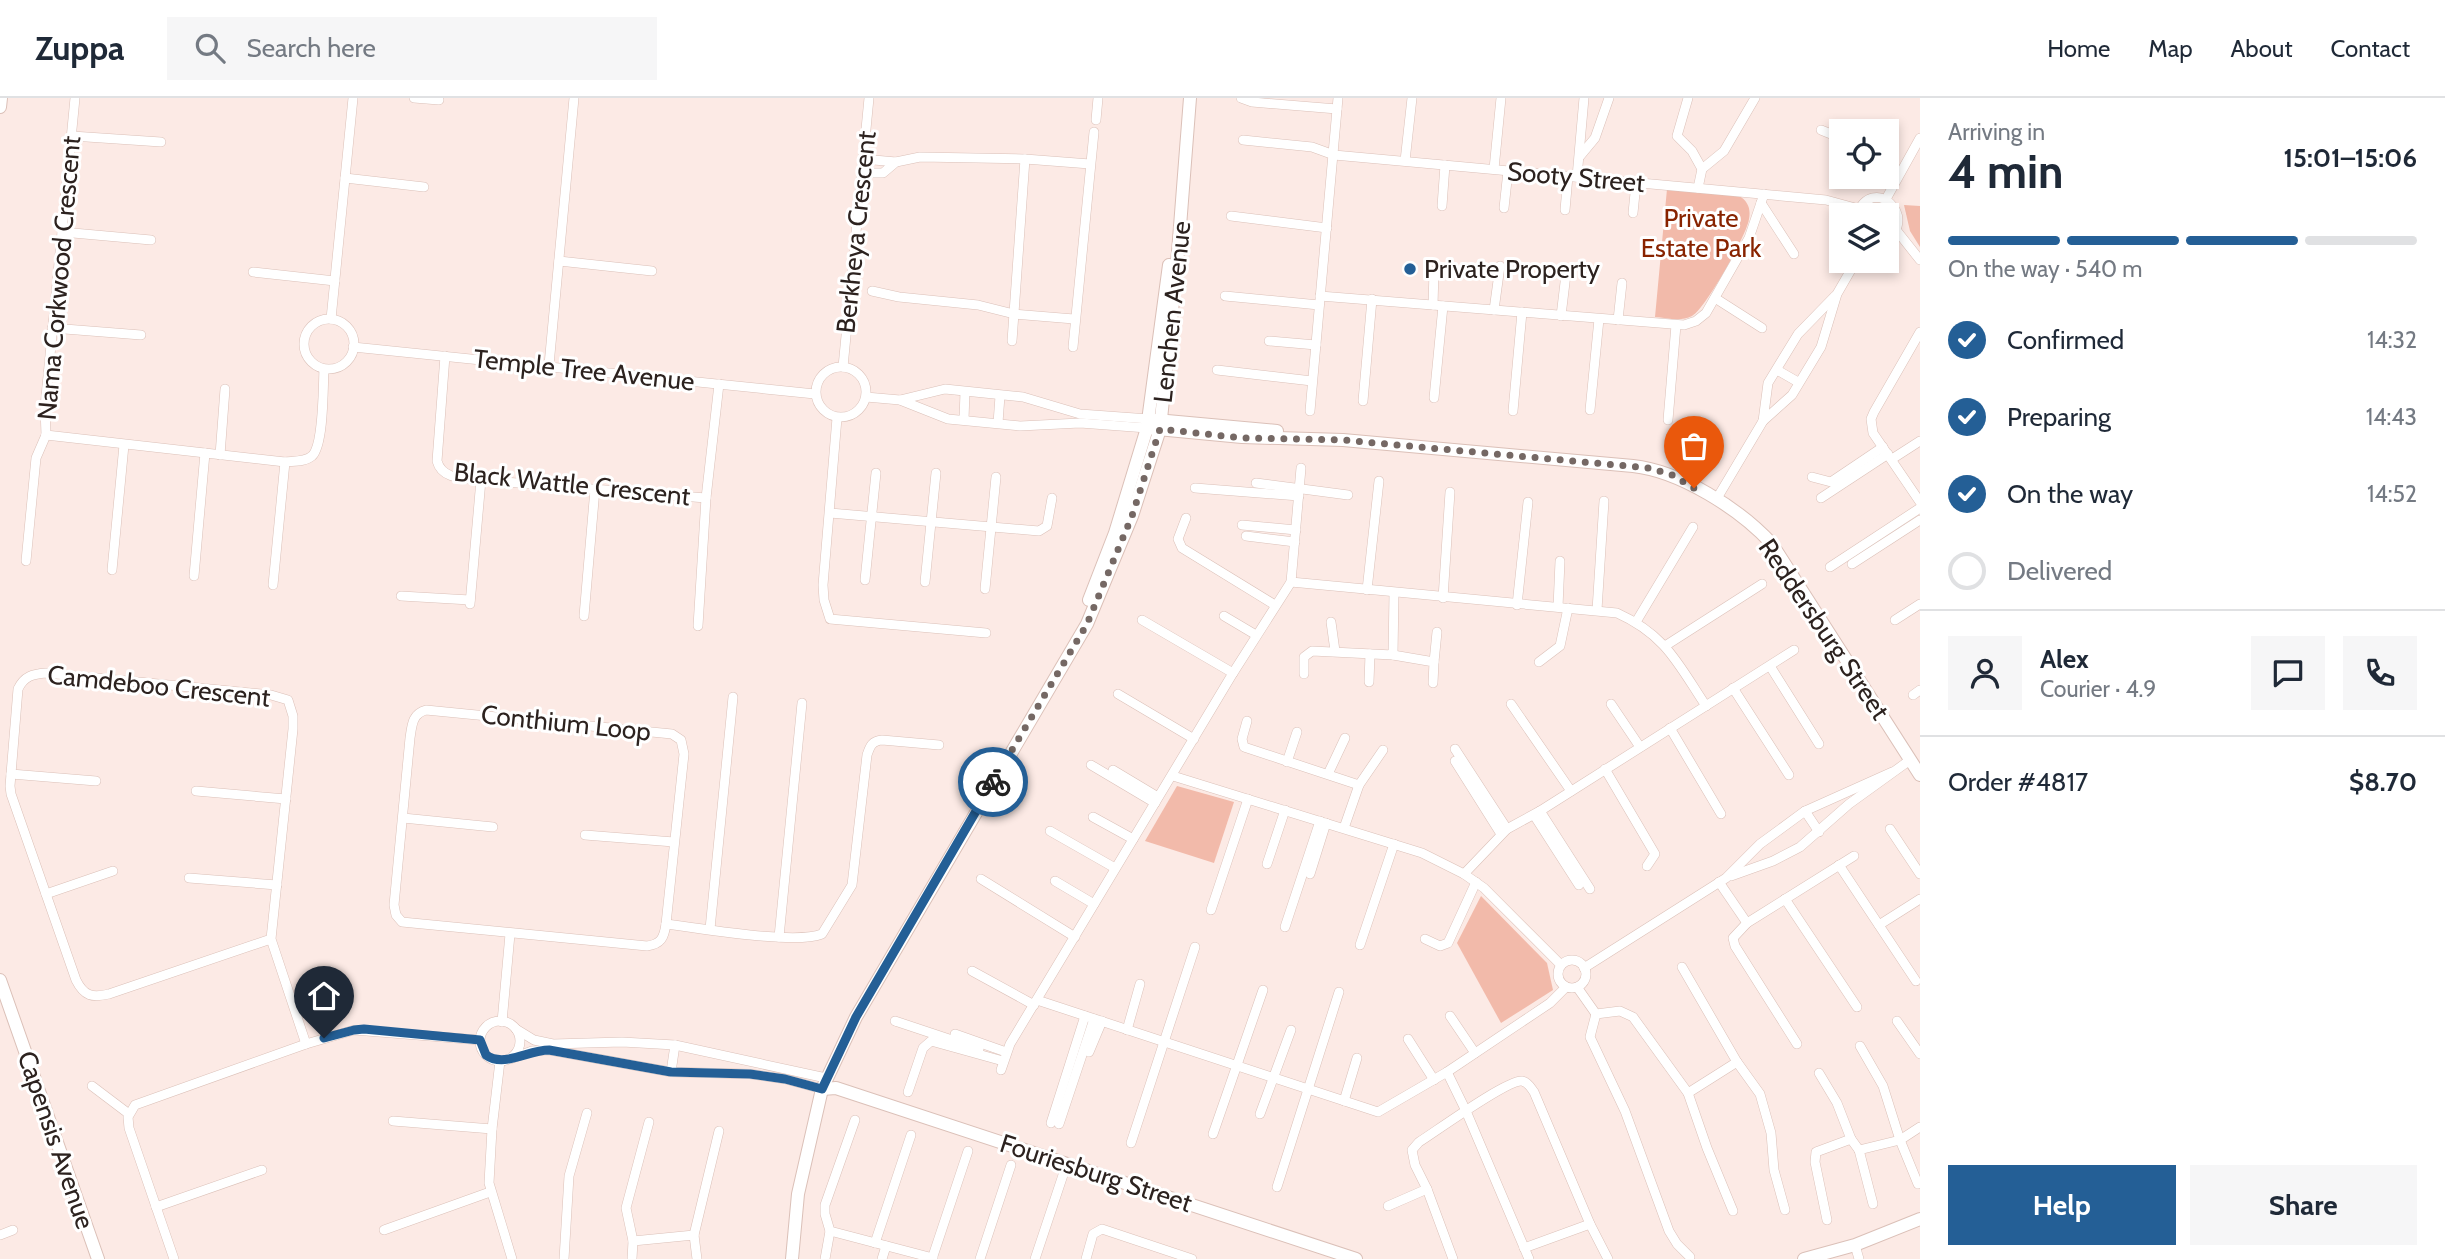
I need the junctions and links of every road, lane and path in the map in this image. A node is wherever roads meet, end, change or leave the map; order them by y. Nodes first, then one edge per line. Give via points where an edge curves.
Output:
1 (1, 98) edge
2 (75, 98) edge
3 (353, 98) edge
4 (414, 98) edge
5 (573, 98) edge
6 (869, 98) edge
7 (1098, 98) edge
8 (1190, 98) edge
9 (1241, 98) edge
10 (1338, 98) edge
11 (1412, 98) edge
12 (1501, 98) edge
13 (1584, 98) edge
14 (1609, 98) edge
15 (1688, 98) edge
16 (1755, 98) edge
17 (439, 100) dead end
18 (0, 107) edge
19 (1337, 109) junction
20 (1097, 120) dead end
21 (1821, 130) dead end
22 (1094, 132) dead end
23 (1829, 133) edge
24 (72, 136) junction
25 (1920, 138) edge
26 (1243, 140) dead end
27 (162, 142) dead end
28 (1334, 155) junction
29 (1580, 156) junction
30 (863, 159) junction
31 (1025, 159) junction
32 (1405, 161) junction
33 (896, 162) junction
34 (1090, 164) junction
35 (1445, 165) junction
36 (1494, 169) junction
37 (1702, 169) junction
38 (1508, 171) junction
39 (862, 173) junction
40 (1899, 175) edge
41 (1573, 177) junction
42 (345, 178) junction
43 (1636, 183) junction
44 (424, 187) dead end
45 (1698, 188) junction
46 (1891, 189) edge
47 (1762, 199) junction
48 (1886, 199) junction
49 (1837, 203) edge
50 (1867, 203) edge
51 (1891, 203) edge
52 (1442, 206) dead end
53 (1504, 208) dead end
54 (1565, 210) dead end
55 (1633, 213) dead end
56 (1231, 216) dead end
57 (1327, 228) junction
58 (62, 232) junction
59 (1899, 234) edge
60 (151, 240) dead end
61 (1794, 254) dead end
62 (1920, 260) edge
63 (559, 261) junction
64 (1500, 266) dead end
65 (652, 271) dead end
66 (1434, 271) dead end
67 (253, 272) dead end
68 (1849, 273) edge
69 (1566, 274) dead end
70 (335, 281) junction
71 (1622, 283) dead end
72 (872, 291) dead end
73 (1837, 294) junction
74 (1225, 296) dead end
75 (1715, 298) junction
76 (1372, 299) junction
77 (1320, 300) junction
78 (1438, 306) junction
79 (1494, 310) junction
80 (1522, 312) junction
81 (1014, 314) junction
82 (1562, 316) junction
83 (1074, 318) junction
84 (331, 319) junction
85 (1599, 319) junction
86 (1618, 320) junction
87 (1676, 325) junction
88 (52, 328) junction
89 (1762, 328) dead end
90 (1920, 332) edge
91 (141, 335) dead end
92 (1012, 341) dead end
93 (1269, 341) dead end
94 (1316, 345) junction
95 (353, 347) junction
96 (1073, 347) dead end
97 (445, 356) junction
98 (549, 365) junction
99 (843, 366) junction
100 (324, 369) junction
101 (1217, 370) dead end
102 (1777, 370) junction
103 (1312, 381) junction
104 (1798, 382) junction
105 (719, 384) junction
106 (225, 388) dead end
107 (965, 392) junction
108 (816, 394) junction
109 (1000, 396) junction
110 (866, 397) junction
111 (1434, 397) dead end
112 (900, 400) junction
113 (1363, 401) dead end
114 (1590, 410) dead end
115 (1310, 411) dead end
116 (1513, 411) dead end
117 (838, 418) junction
118 (964, 419) junction
119 (1668, 420) dead end
120 (1763, 421) junction
121 (998, 423) junction
122 (1154, 424) junction
123 (46, 435) junction
124 (1920, 441) edge
125 (124, 445) junction
126 (205, 453) junction
127 (1888, 454) junction
128 (220, 455) junction
129 (285, 461) junction
130 (1301, 468) dead end
131 (876, 473) dead end
132 (936, 473) dead end
133 (996, 477) dead end
134 (1812, 477) dead end
135 (481, 480) junction
136 (1379, 481) dead end
137 (1256, 483) dead end
138 (1195, 488) dead end
139 (595, 489) junction
140 (1300, 491) junction
141 (1450, 492) dead end
142 (1348, 495) dead end
143 (706, 498) junction
144 (1052, 498) dead end
145 (1821, 498) dead end
146 (1716, 499) junction
147 (1604, 501) dead end
148 (1528, 502) dead end
149 (1920, 502) edge
150 (1920, 508) edge
151 (830, 513) junction
152 (871, 516) junction
153 (1186, 518) dead end
154 (1920, 520) edge
155 (931, 521) junction
156 (1242, 525) dead end
157 (991, 527) junction
158 (1693, 527) dead end
159 (1296, 530) junction
160 (1246, 536) dead end
161 (1295, 542) junction
162 (26, 561) dead end
163 (1560, 561) dead end
164 (1852, 564) dead end
165 (1204, 567) dead end
166 (1830, 567) dead end
167 (112, 570) dead end
168 (194, 576) dead end
169 (865, 580) dead end
170 (925, 582) dead end
171 (1291, 582) junction
172 (1762, 584) dead end
173 (274, 585) dead end
174 (985, 589) dead end
175 (1367, 590) junction
176 (1394, 593) junction
177 (401, 596) dead end
178 (1443, 597) junction
179 (1920, 604) edge
180 (1517, 605) junction
181 (1274, 607) junction
182 (1563, 608) junction
183 (1597, 610) junction
184 (584, 616) dead end
185 (1224, 616) dead end
186 (1153, 619) dead end
187 (1142, 620) dead end
188 (1895, 620) dead end
189 (1331, 622) dead end
190 (1636, 622) junction
191 (698, 626) dead end
192 (1437, 632) dead end
193 (986, 633) dead end
194 (1256, 635) junction
195 (1665, 646) junction
196 (1794, 650) dead end
197 (1335, 651) junction
198 (1370, 654) junction
199 (1393, 655) junction
200 (1434, 662) junction
201 (1539, 662) dead end
202 (1770, 666) junction
203 (1235, 670) junction
204 (1304, 674) dead end
205 (1369, 682) dead end
206 (1433, 683) dead end
207 (1733, 688) junction
208 (1118, 694) dead end
209 (733, 697) dead end
210 (802, 703) dead end
211 (1511, 704) dead end
212 (1611, 704) dead end
213 (1706, 706) junction
214 (1247, 721) dead end
215 (1670, 728) junction
216 (1297, 732) dead end
217 (1345, 738) dead end
218 (1194, 739) junction
219 (1819, 744) dead end
220 (939, 745) dead end
221 (1640, 747) junction
222 (1383, 750) dead end
223 (1455, 750) dead end
224 (1910, 760) junction
225 (1455, 761) dead end
226 (1287, 762) junction
227 (1091, 765) dead end
228 (1605, 769) junction
229 (1113, 770) dead end
230 (1892, 772) junction
231 (11, 774) junction
232 (1328, 774) junction
233 (1789, 775) dead end
234 (1920, 775) edge
235 (1173, 776) junction
236 (96, 781) dead end
237 (1359, 785) junction
238 (196, 791) dead end
239 (1571, 791) junction
240 (286, 799) junction
241 (1248, 799) junction
242 (1156, 800) junction
243 (1285, 810) junction
244 (1805, 811) junction
245 (1537, 813) junction
246 (1721, 814) dead end
247 (1093, 817) dead end
248 (403, 818) junction
249 (1323, 822) junction
250 (493, 827) dead end
251 (1344, 828) junction
252 (1890, 829) dead end
253 (1050, 831) dead end
254 (1504, 832) junction
255 (1819, 832) junction
256 (585, 835) dead end
257 (1133, 839) junction
258 (674, 842) junction
259 (1394, 844) junction
260 (1854, 856) dead end
261 (1268, 864) dead end
262 (1839, 865) junction
263 (1647, 866) dead end
264 (1115, 869) junction
265 (113, 871) dead end
266 (1310, 874) dead end
267 (1464, 874) junction
268 (1920, 874) edge
269 (189, 878) dead end
270 (981, 879) dead end
271 (1723, 880) junction
272 (1055, 881) dead end
273 (1476, 882) junction
274 (277, 885) junction
275 (1578, 885) dead end
276 (1590, 889) dead end
277 (46, 894) junction
278 (1785, 899) junction
279 (1920, 899) edge
280 (1094, 904) junction
281 (1211, 910) dead end
282 (1747, 923) junction
283 (666, 924) junction
284 (1879, 925) junction
285 (1284, 927) dead end
286 (710, 929) junction
287 (510, 934) junction
288 (779, 937) junction
289 (1075, 937) junction
290 (271, 939) junction
291 (1425, 939) dead end
292 (1360, 945) dead end
293 (1195, 947) dead end
294 (1561, 965) junction
295 (1682, 967) dead end
296 (1584, 968) junction
297 (972, 971) dead end
298 (0, 981) edge
299 (1916, 981) dead end
300 (1140, 984) dead end
301 (1566, 987) junction
302 (1577, 987) junction
303 (1263, 990) dead end
304 (1339, 992) dead end
305 (1035, 1003) junction
306 (1857, 1007) dead end
307 (1596, 1014) junction
308 (1450, 1016) dead end
309 (1094, 1019) junction
310 (895, 1021) dead end
311 (1897, 1021) dead end
312 (502, 1022) junction
313 (923, 1024) dead end
314 (516, 1029) junction
315 (1127, 1030) junction
316 (1291, 1030) dead end
317 (1408, 1039) dead end
318 (480, 1040) junction
319 (1164, 1042) junction
320 (306, 1044) junction
321 (1797, 1044) dead end
322 (675, 1045) junction
323 (1860, 1046) dead end
324 (1475, 1054) junction
325 (1920, 1055) edge
326 (1357, 1058) dead end
327 (505, 1060) junction
328 (1003, 1060) junction
329 (1085, 1062) dead end
330 (1737, 1062) junction
331 (1237, 1066) junction
332 (671, 1072) junction
333 (1447, 1072) junction
334 (1819, 1073) dead end
335 (1274, 1078) junction
336 (1434, 1080) junction
337 (824, 1084) junction
338 (92, 1086) dead end
339 (1309, 1090) junction
340 (908, 1092) dead end
341 (1688, 1093) junction
342 (1344, 1101) junction
343 (130, 1111) junction
344 (1466, 1111) junction
345 (587, 1113) dead end
346 (1260, 1114) dead end
347 (855, 1120) dead end
348 (393, 1121) dead end
349 (649, 1122) dead end
350 (1055, 1124) dead end
351 (1920, 1127) edge
352 (492, 1129) junction
353 (719, 1130) dead end
354 (1213, 1134) dead end
355 (911, 1135) dead end
356 (1851, 1139) junction
357 (1900, 1140) junction
358 (1131, 1143) dead end
359 (1859, 1150) junction
360 (968, 1151) dead end
361 (1067, 1163) junction
362 (1011, 1165) dead end
363 (262, 1170) dead end
364 (1918, 1184) dead end
365 (1277, 1187) dead end
366 (1427, 1189) junction
367 (490, 1192) junction
368 (1873, 1204) dead end
369 (1388, 1206) dead end
370 (156, 1207) junction
371 (1733, 1210) dead end
372 (1785, 1210) dead end
373 (1920, 1219) edge
374 (1827, 1220) dead end
375 (1590, 1224) junction
376 (13, 1230) dead end
377 (384, 1230) dead end
378 (830, 1231) junction
379 (0, 1234) edge
380 (694, 1235) junction
381 (633, 1241) junction
382 (876, 1243) junction
383 (1855, 1245) junction
384 (886, 1246) junction
385 (1524, 1248) junction
386 (1690, 1257) dead end
387 (933, 1258) edge
388 (98, 1259) edge
389 (174, 1259) edge
390 (512, 1259) edge
391 (564, 1259) edge
392 (632, 1259) edge
393 (697, 1259) edge
394 (792, 1259) edge
395 (825, 1259) edge
396 (882, 1259) edge
397 (980, 1259) edge
398 (1035, 1259) edge
399 (1086, 1259) edge
400 (1192, 1259) edge
401 (1356, 1259) edge
402 (1453, 1259) edge
403 (1529, 1259) edge
404 (1608, 1259) edge
405 (1804, 1259) edge
406 (1859, 1259) edge

1 - 18 street
2 - 24 street, Nama Corkwood Crescent
3 - 42 street
4 - 17 street
5 - 63 street
6 - 30 street, Berkheya Crescent
7 - 20 street
8 - 122 street, Lenchen Avenue via 1183,197
9 - 19 street
10 - 19 street
11 - 32 street
12 - 36 street
13 - 29 street
14 - 29 street via 1597,134
15 - 37 street via 1677,135
16 - 37 street via 1724,151
19 - 28 street
21 - 23 street
22 - 34 street
24 - 27 street
24 - 58 street, Nama Corkwood Crescent
25 - 40 street
26 - 28 street, Sooty Street via 1312,147
28 - 32 street, Sooty Street
28 - 57 street
29 - 41 street
30 - 33 street
30 - 39 street, Berkheya Crescent
31 - 33 street via 920,157
31 - 34 street
31 - 81 street
32 - 35 street, Sooty Street
33 - 39 street via 883,173
34 - 83 street
35 - 36 street, Sooty Street
35 - 52 street
36 - 38 street, Sooty Street
37 - 45 street
38 - 41 street, Sooty Street
38 - 53 street
39 - 99 street, Berkheya Crescent
41 - 43 street, Sooty Street
41 - 54 street
42 - 44 street
42 - 70 street
43 - 45 street, Sooty Street
43 - 55 street
45 - 47 street, Sooty Street
46 - 48 street
47 - 49 street, Sooty Street
47 - 61 street
47 - 75 street via 1749,238
48 - 50 street
48 - 51 street
56 - 57 street
57 - 77 street
58 - 60 street
58 - 88 street, Nama Corkwood Crescent
59 - 62 street
63 - 65 street
63 - 98 street
64 - 79 street
66 - 78 street
67 - 70 street
68 - 73 street
69 - 82 street
70 - 84 street
71 - 86 street
72 - 81 street
73 - 102 street via 1798,334
73 - 104 street via 1824,341
74 - 77 street
75 - 87 street via 1696,321
75 - 89 street
76 - 77 street
76 - 78 street
76 - 113 street
77 - 94 street
78 - 79 street
78 - 111 street
79 - 80 street
80 - 82 street
80 - 116 street
81 - 83 street
81 - 92 street
82 - 85 street
83 - 96 street
84 - 95 street via 350,332
84 - 100 street via 315,323 305,337 305,353
85 - 86 street
85 - 114 street
86 - 87 street
87 - 119 street
88 - 91 street
88 - 123 street, Nama Corkwood Crescent via 44,407
90 - 127 street via 1871,419 1873,433
93 - 94 street
94 - 103 street
95 - 97 street, Temple Tree Avenue
95 - 100 street via 347,361
97 - 98 street, Temple Tree Avenue
97 - 135 street, Black Wattle Crescent via 438,465 445,474
98 - 105 street, Temple Tree Avenue
99 - 108 street via 818,380
99 - 110 street via 863,379
100 - 129 street, Nama Corkwood Crescent via 316,451 305,460
101 - 103 street
102 - 104 street
102 - 120 street via 1768,383
103 - 115 street
104 - 120 street via 1789,398
105 - 108 street, Temple Tree Avenue
105 - 143 street, Black Wattle Crescent
106 - 128 street
107 - 109 street
107 - 112 street via 941,390
107 - 118 street
108 - 117 street via 820,407
109 - 121 street
109 - 122 street
110 - 112 street
110 - 117 street via 853,415
112 - 118 street via 941,418
117 - 151 street
118 - 121 street
120 - 146 street
121 - 122 street
122 - 146 street, Reddersburg Street via 1242,438 1343,440 1649,468
122 - 337 street, Lenchen Avenue via 1115,563 1087,624 856,1017
123 - 125 street, Nama Corkwood Crescent
123 - 162 street via 36,458
124 - 127 street
125 - 126 street, Nama Corkwood Crescent
125 - 167 street
126 - 128 street, Nama Corkwood Crescent
126 - 168 street
127 - 134 street via 1831,482
127 - 145 street
127 - 149 street
128 - 129 street, Nama Corkwood Crescent
129 - 173 street
130 - 140 street
131 - 152 street
132 - 155 street
133 - 157 street
135 - 139 street, Black Wattle Crescent
135 - 177 street via 470,602
136 - 175 street
137 - 140 street
138 - 140 street
139 - 143 street, Black Wattle Crescent
139 - 184 street
140 - 142 street
140 - 159 street
141 - 178 street
143 - 191 street
144 - 157 street via 1045,530
146 - 224 street, Reddersburg Street via 1777,550
147 - 183 street
148 - 180 street
150 - 166 street
151 - 152 street
151 - 193 street via 823,584 830,619
152 - 155 street
152 - 169 street
153 - 181 street via 1178,539 1182,548
154 - 164 street
155 - 157 street
155 - 170 street
156 - 159 street
157 - 174 street
158 - 190 street
159 - 161 street
160 - 161 street
161 - 171 street
163 - 182 street
165 - 181 street
171 - 175 street
171 - 181 street
172 - 195 street
175 - 176 street
176 - 178 street
176 - 199 street
178 - 180 street
179 - 188 street
180 - 182 street
181 - 194 street
182 - 183 street
182 - 201 street via 1560,646
183 - 190 street
185 - 194 street
186 - 203 street
187 - 203 street
189 - 197 street
190 - 195 street
192 - 200 street
194 - 203 street
195 - 213 street
196 - 202 street
197 - 198 street
197 - 204 street via 1307,654
198 - 199 street
198 - 205 street
199 - 200 street
200 - 206 street
202 - 207 street
202 - 219 street
203 - 218 street
207 - 213 street
207 - 233 street
208 - 218 street
209 - 286 street
210 - 288 street
211 - 239 street
212 - 221 street
213 - 215 street
214 - 226 street via 1241,740 1244,747
215 - 221 street
215 - 246 street
216 - 226 street
217 - 232 street
218 - 235 street
220 - 288 street via 872,743 850,889 822,934
221 - 228 street
222 - 237 street
223 - 254 street
224 - 230 street
224 - 234 street, Reddersburg Street
225 - 254 street
226 - 232 street
227 - 242 street
228 - 239 street
228 - 263 street via 1655,854
229 - 242 street
230 - 244 street
230 - 255 street
231 - 236 street
231 - 240 street, Camdeboo Crescent via 18,688 27,677 46,673 288,700 293,716
231 - 277 street, Camdeboo Crescent via 11,794
232 - 237 street
235 - 241 street
235 - 242 street
237 - 251 street
238 - 240 street
239 - 245 street
240 - 274 street, Camdeboo Crescent
241 - 243 street
241 - 281 street
242 - 257 street
243 - 249 street
243 - 261 street
244 - 255 street
244 - 271 street via 1760,844
245 - 254 street
245 - 275 street
245 - 276 street
247 - 257 street
248 - 250 street
248 - 258 street, Conthium Loop via 412,724 418,713 433,710 675,735 684,749
248 - 287 street, Conthium Loop via 394,905 399,919 407,924
249 - 251 street
249 - 266 street
249 - 285 street
251 - 259 street
252 - 268 street
253 - 264 street
254 - 267 street
255 - 271 street via 1773,861
256 - 258 street
257 - 264 street
258 - 283 street, Conthium Loop
259 - 267 street
259 - 292 street
260 - 262 street
262 - 278 street
262 - 284 street
264 - 280 street
265 - 277 street
267 - 273 street
269 - 274 street
270 - 289 street
271 - 282 street
271 - 296 street
272 - 280 street
273 - 291 street via 1448,943 1440,946
273 - 294 street
274 - 290 street, Camdeboo Crescent
277 - 290 street, Camdeboo Crescent via 76,980 90,996 109,994
278 - 282 street
278 - 306 street
279 - 284 street
280 - 289 street
282 - 321 street via 1734,936 1734,943
283 - 286 street
283 - 287 street, Conthium Loop via 662,940 647,947
284 - 299 street
286 - 288 street
287 - 312 street
289 - 305 street
290 - 320 street, Camdeboo Crescent
293 - 319 street
294 - 296 street via 1574,960
294 - 301 street via 1558,977
295 - 330 street
296 - 302 street via 1585,977
297 - 305 street
298 - 388 street, Capensis Avenue
300 - 315 street
301 - 302 street
301 - 324 street
302 - 307 street
303 - 331 street
304 - 339 street
305 - 309 street
305 - 328 street
307 - 341 street via 1620,1011 1633,1017
307 - 386 street via 1590,1032 1594,1048 1625,1111 1669,1231
308 - 324 street
309 - 315 street
309 - 329 street
309 - 350 street
310 - 328 street
311 - 325 street
312 - 314 street
312 - 318 street via 489,1025
313 - 328 street
314 - 322 street via 552,1044
314 - 327 street via 519,1049
315 - 319 street
316 - 335 street
317 - 336 street
318 - 320 street via 364,1029
318 - 327 street via 486,1055
319 - 331 street
319 - 358 street
320 - 343 street via 140,1102
322 - 332 street
322 - 337 street
323 - 357 street via 1881,1079
324 - 333 street
326 - 342 street
327 - 332 street via 549,1050
327 - 352 street
328 - 340 street via 931,1041 923,1048
330 - 341 street
330 - 372 street via 1761,1097
331 - 335 street
331 - 354 street
332 - 337 street via 750,1074
333 - 336 street
333 - 344 street
334 - 356 street via 1838,1103
335 - 339 street
335 - 346 street
336 - 342 street via 1378,1111
337 - 361 street, Fouriesburg Street
337 - 394 street, Lenchen Avenue via 798,1194
338 - 343 street
339 - 342 street
339 - 365 street
341 - 371 street
343 - 370 street via 129,1128
344 - 366 street via 1414,1147 1413,1161
344 - 375 street via 1506,1086 1519,1081 1530,1086
344 - 385 street
345 - 391 street via 569,1176
347 - 378 street via 825,1205
348 - 352 street
349 - 381 street via 627,1201
351 - 357 street
352 - 367 street
353 - 380 street
355 - 382 street
356 - 359 street
356 - 374 street via 1815,1154
357 - 359 street
357 - 364 street
359 - 368 street
360 - 387 street
361 - 398 street
361 - 401 street, Fouriesburg Street
362 - 397 street
363 - 370 street
366 - 369 street
366 - 402 street
367 - 377 street
367 - 390 street
370 - 389 street
373 - 383 street
375 - 385 street
375 - 404 street
376 - 379 street
378 - 382 street
378 - 395 street
380 - 381 street
380 - 393 street
381 - 392 street
382 - 384 street
383 - 405 street
383 - 406 street
384 - 387 street
384 - 396 street
385 - 403 street
399 - 400 street via 1093,1234 1102,1229

